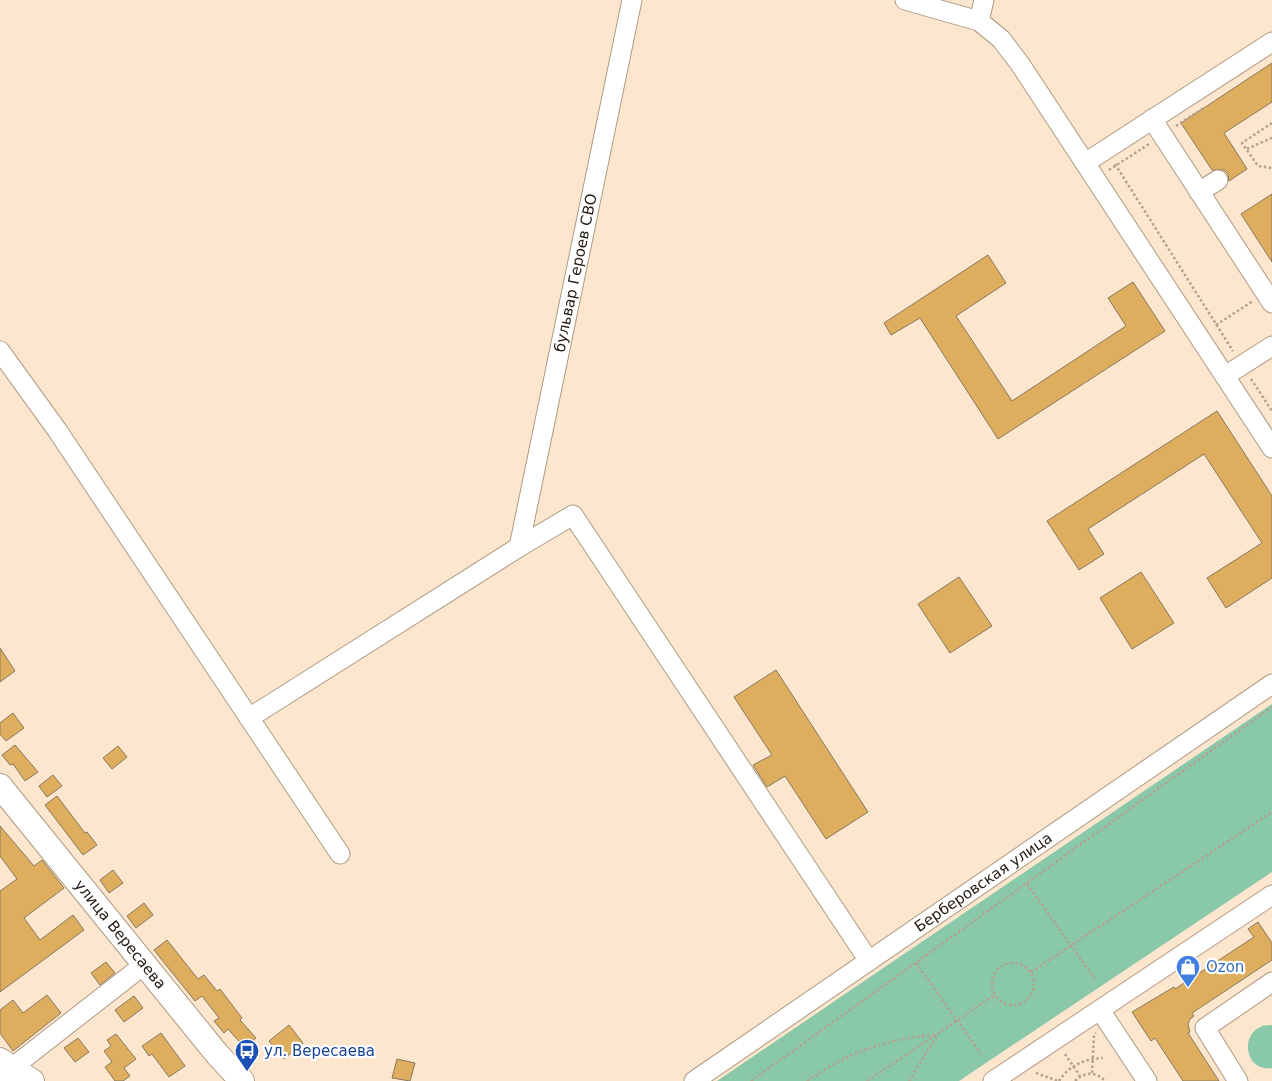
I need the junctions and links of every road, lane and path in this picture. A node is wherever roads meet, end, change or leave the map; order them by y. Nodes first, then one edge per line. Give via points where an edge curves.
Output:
1 (632, 0) edge
2 (905, 0) edge
3 (984, 0) edge
4 (979, 21) junction
5 (1272, 42) edge
6 (1208, 104) dead end
7 (1152, 120) junction
8 (1272, 123) edge
9 (1162, 135) junction
10 (1272, 138) edge
11 (1105, 149) junction
12 (1246, 149) junction
13 (1085, 163) junction
14 (1116, 166) junction
15 (1272, 168) edge
16 (1096, 179) junction
17 (1218, 180) dead end
18 (1199, 192) junction
19 (1269, 298) edge
20 (1216, 325) junction
21 (1272, 346) edge
22 (0, 351) edge
23 (1242, 365) junction
24 (1225, 376) junction
25 (1272, 412) edge
26 (1272, 448) edge
27 (519, 547) junction
28 (1272, 684) edge
29 (1272, 707) edge
30 (249, 718) junction
31 (0, 786) edge
32 (1272, 812) edge
33 (340, 854) dead end
34 (1027, 884) junction
35 (1270, 902) edge
36 (1071, 947) junction
37 (869, 961) junction
38 (916, 963) junction
39 (145, 964) junction
40 (1031, 972) junction
41 (1095, 979) dead end
42 (1272, 982) edge
43 (995, 996) junction
44 (1104, 1017) junction
45 (958, 1021) junction
46 (938, 1034) junction
47 (981, 1054) dead end
48 (1065, 1054) dead end
49 (1103, 1058) dead end
50 (1093, 1059) junction
51 (1073, 1066) junction
52 (4, 1068) edge
53 (1092, 1073) junction
54 (1018, 1076) edge
55 (1080, 1076) junction
56 (240, 1080) edge
57 (32, 1081) edge
58 (694, 1081) edge
59 (751, 1081) edge
60 (807, 1081) edge
61 (867, 1081) edge
62 (910, 1081) edge
63 (993, 1081) edge
64 (1058, 1081) edge
65 (1075, 1081) edge
66 (1105, 1081) edge
67 (1147, 1081) edge
68 (1238, 1081) edge

1 - 27 street, бульвар Героев СВО
2 - 4 street
3 - 4 street
4 - 13 street via 1001,39 1020,64
5 - 7 street
6 - 9 path
7 - 9 street
7 - 11 street
8 - 12 path via 1242,142
9 - 14 path
9 - 18 street
10 - 12 path
11 - 13 street
11 - 14 path
12 - 15 path via 1258,166
13 - 16 street
14 - 16 path
14 - 20 path
16 - 24 street
17 - 18 street
18 - 19 street
19 - 20 path
20 - 23 path
21 - 23 street
22 - 30 street via 57,430
23 - 24 street
23 - 25 path
24 - 26 street
27 - 30 street
27 - 37 street via 573,515
28 - 37 street, Берберовская улица
29 - 34 path
30 - 33 street
31 - 39 main road, улица Вересаева
32 - 36 path
34 - 36 path
34 - 38 path
35 - 44 street
36 - 40 path
36 - 41 path
37 - 58 street, Берберовская улица
38 - 45 path
38 - 59 path
39 - 52 street
39 - 56 main road, улица Вересаева
40 - 43 path via 1019,964 1005,964 998,968 992,982
40 - 43 path via 1034,979 1032,994 1021,1004 1007,1004
42 - 68 street via 1205,1028
43 - 45 path
44 - 50 path via 1094,1035
44 - 54 street
44 - 67 street
45 - 46 path
45 - 47 path
46 - 60 path via 871,1046 840,1059
46 - 61 path
46 - 62 path
48 - 51 path
49 - 50 path
50 - 51 path
50 - 53 path
51 - 55 path
51 - 64 path
52 - 57 main road
53 - 55 path
53 - 66 path
54 - 63 street
54 - 64 path via 1036,1073
55 - 65 path

